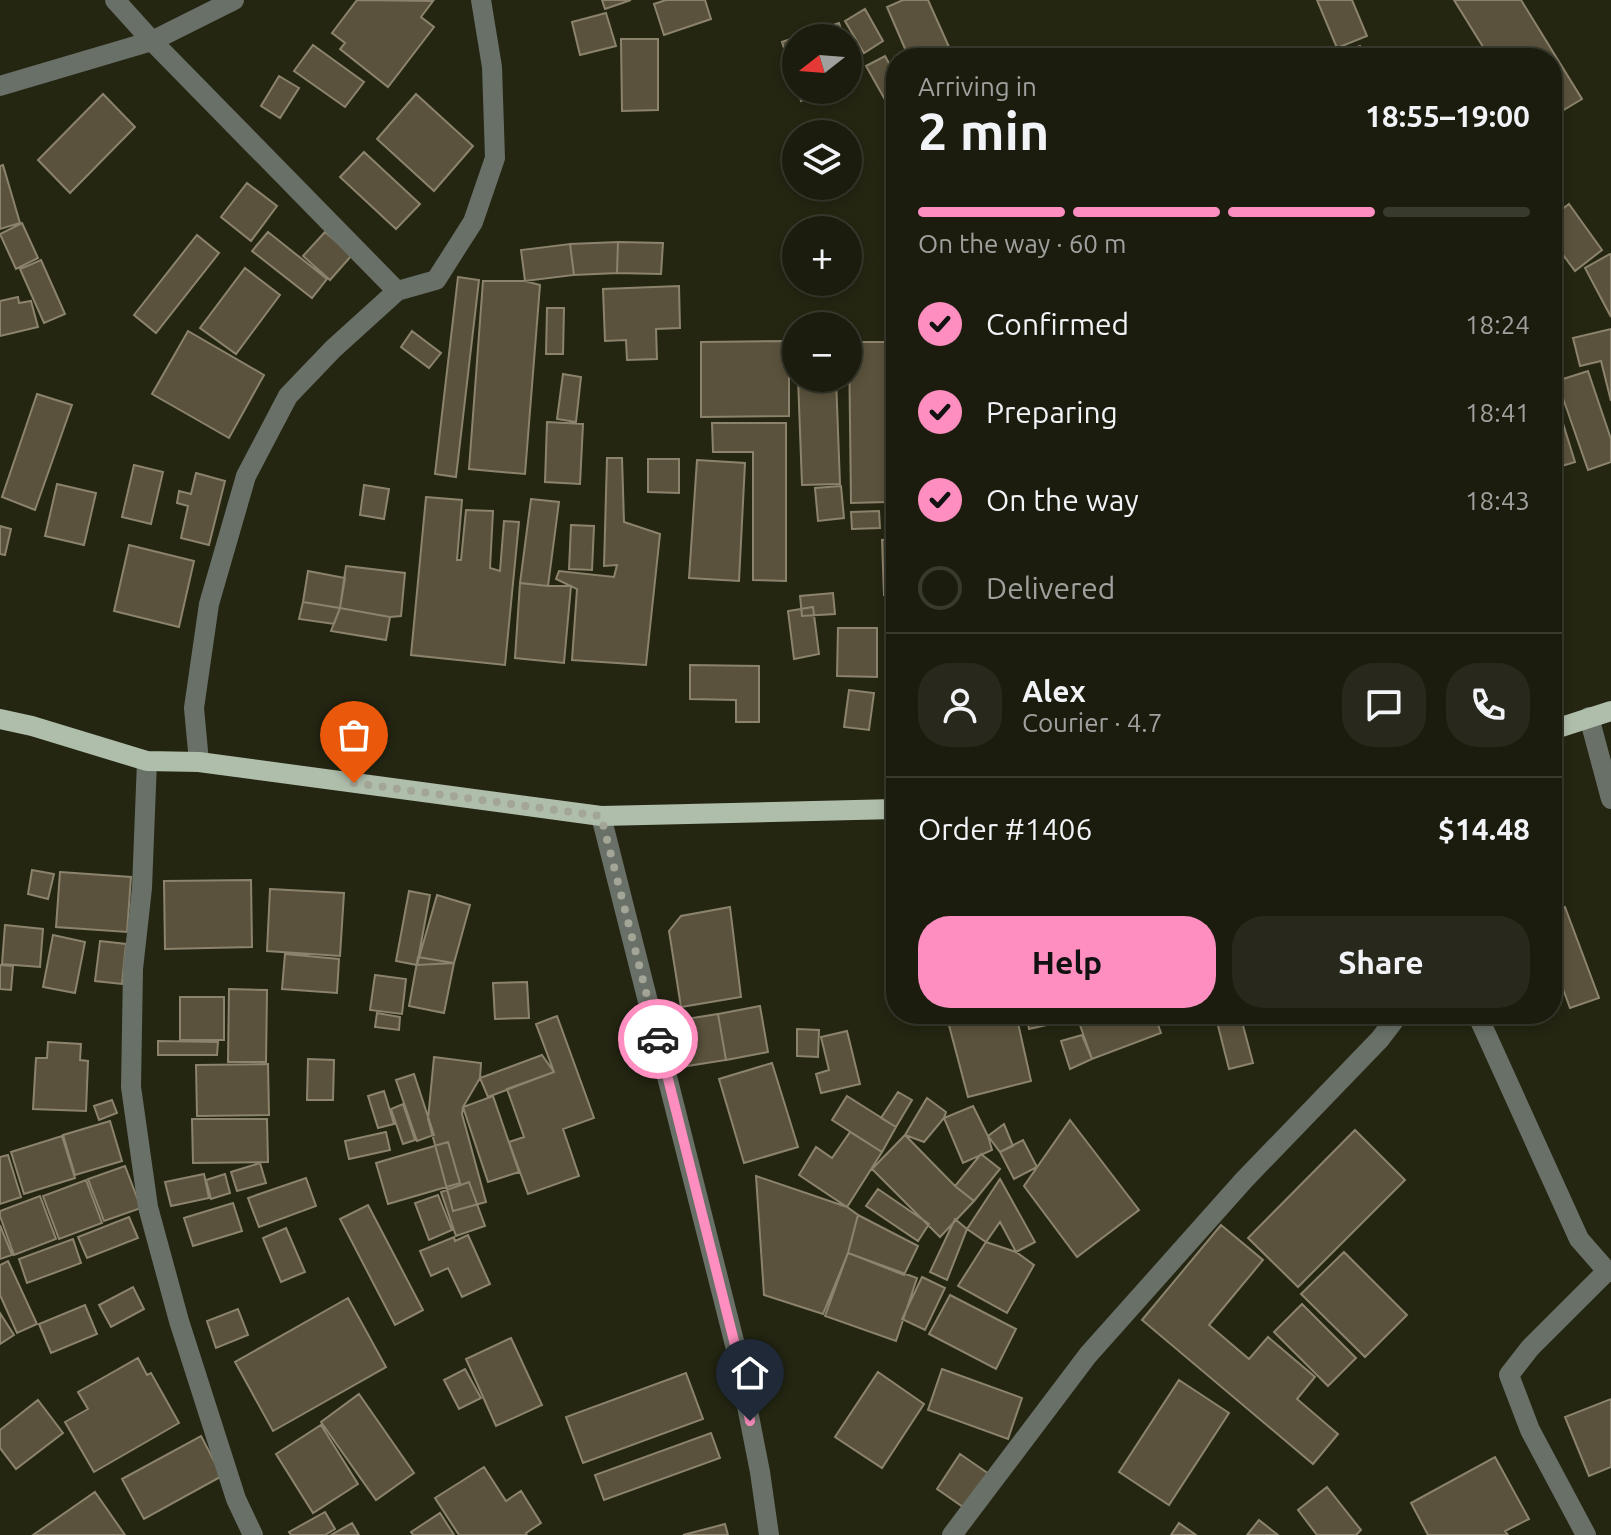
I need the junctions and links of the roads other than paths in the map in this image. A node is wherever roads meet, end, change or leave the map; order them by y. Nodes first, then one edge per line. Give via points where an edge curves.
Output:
1 (115, 0) edge
2 (234, 0) edge
3 (481, 0) edge
4 (152, 41) junction
5 (0, 86) edge
6 (397, 291) junction
7 (1611, 711) edge
8 (1589, 717) junction
9 (0, 719) edge
10 (1562, 726) edge
11 (147, 761) junction
12 (199, 762) junction
13 (1611, 799) edge
14 (886, 809) edge
15 (601, 816) junction
16 (1391, 1024) edge
17 (1482, 1024) edge
18 (1609, 1272) edge
19 (253, 1535) edge
20 (769, 1535) edge
21 (952, 1535) edge
22 (1586, 1535) edge

1 - 4 street
2 - 4 street
3 - 6 street via 492,67 495,158 473,222 436,280
4 - 5 street
4 - 6 street
6 - 12 street via 288,396 246,476 209,604 194,708
7 - 8 main road
8 - 10 main road
8 - 13 street
9 - 11 main road
11 - 12 main road
11 - 19 street via 131,1087 159,1250 236,1499
12 - 15 main road
14 - 15 main road
15 - 20 street via 735,1345
16 - 21 street via 1088,1355
17 - 18 street via 1579,1239
18 - 22 street via 1509,1375 1530,1430

